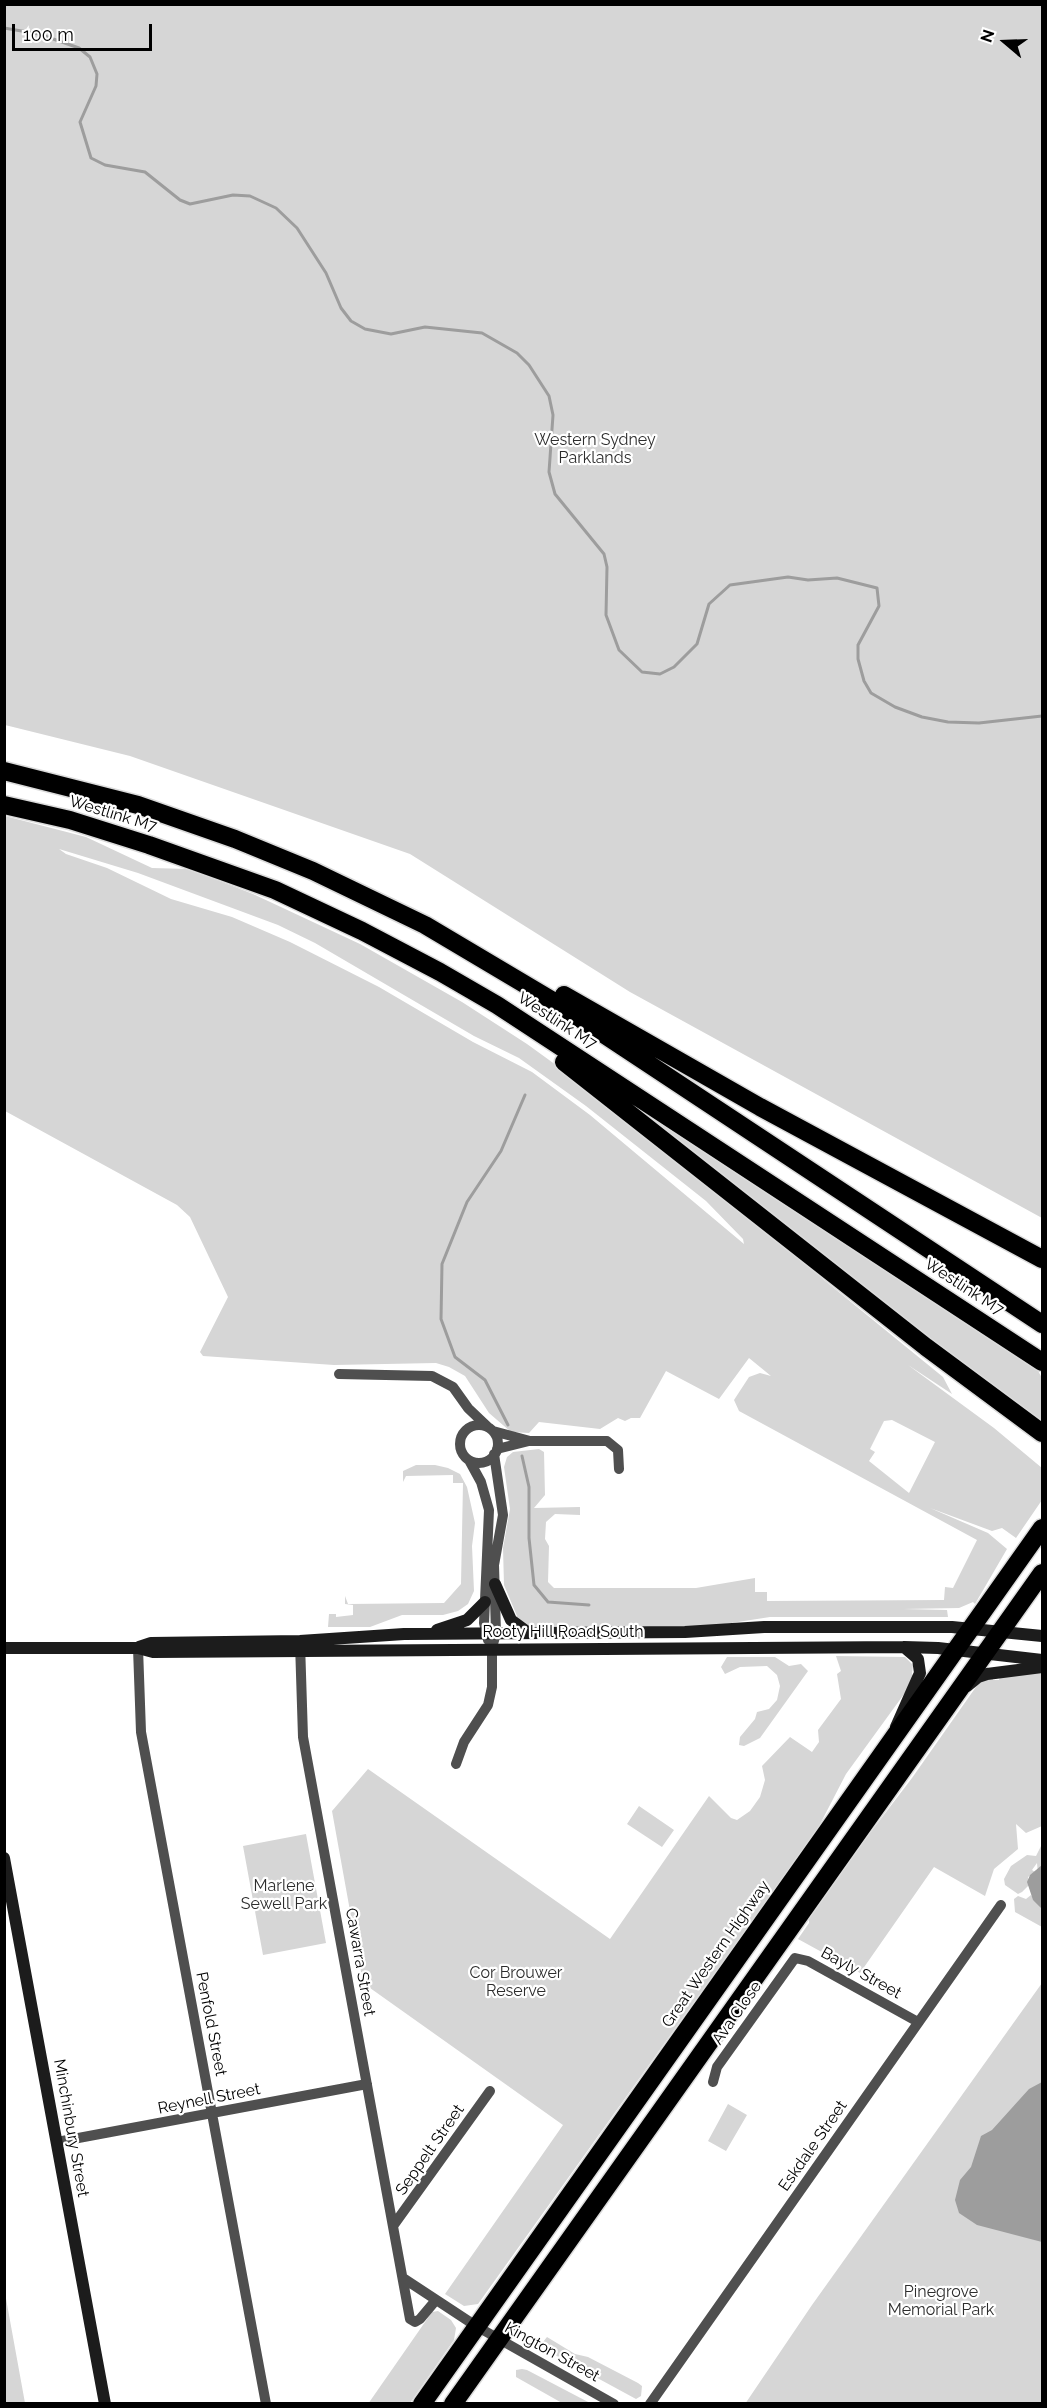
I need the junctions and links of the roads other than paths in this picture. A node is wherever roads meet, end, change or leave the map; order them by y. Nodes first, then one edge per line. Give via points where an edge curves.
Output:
1 (4, 771) edge
2 (4, 805) edge
3 (468, 949) junction
4 (496, 1005) junction
5 (1042, 1257) edge
6 (1042, 1324) edge
7 (1042, 1362) edge
8 (339, 1374) dead end
9 (1001, 1404) junction
10 (468, 1408) junction
11 (490, 1429) junction
12 (464, 1432) junction
13 (1042, 1433) edge
14 (530, 1441) junction
15 (1042, 1445) edge
16 (496, 1452) junction
17 (469, 1460) junction
18 (619, 1468) dead end
19 (1042, 1528) edge
20 (1042, 1573) edge
21 (495, 1584) junction
22 (485, 1602) junction
23 (971, 1629) junction
24 (528, 1632) junction
25 (1003, 1632) junction
26 (490, 1633) junction
27 (428, 1634) junction
28 (1042, 1636) edge
29 (300, 1646) junction
30 (904, 1647) junction
31 (4, 1648) edge
32 (138, 1648) junction
33 (492, 1648) junction
34 (956, 1650) junction
35 (988, 1653) junction
36 (1042, 1660) edge
37 (1042, 1667) edge
38 (944, 1711) junction
39 (890, 1741) junction
40 (456, 1764) dead end
41 (4, 1858) edge
42 (1001, 1905) dead end
43 (790, 1963) joint
44 (918, 2022) junction
45 (713, 2082) dead end
46 (367, 2084) junction
47 (490, 2091) dead end
48 (212, 2113) junction
49 (57, 2142) junction
50 (393, 2226) junction
51 (403, 2278) junction
52 (436, 2300) junction
53 (476, 2326) junction
54 (499, 2339) junction
55 (105, 2403) edge
56 (266, 2403) edge
57 (422, 2403) edge
58 (453, 2403) edge
59 (614, 2403) edge
60 (650, 2403) edge

1 - 3 highway, Westlink M7 via 138,805 235,839 375,900
2 - 4 highway, Westlink M7 via 70,820 275,890 362,931
3 - 5 highway via 520,970 760,1107
3 - 6 highway, Westlink M7 via 568,1010
4 - 7 highway, Westlink M7
4 - 9 highway via 546,1049
8 - 10 street via 426,1374 449,1383
9 - 13 highway
9 - 15 highway
10 - 11 street
10 - 12 street
11 - 12 street via 476,1425
11 - 14 street
11 - 16 street
12 - 17 street via 460,1449
14 - 16 street
14 - 18 street via 607,1441 618,1450
16 - 17 street via 486,1462
16 - 21 street via 503,1506
17 - 22 street via 489,1510
19 - 23 highway, Great Western Highway
20 - 25 highway
21 - 24 main road via 511,1620
21 - 26 street
22 - 26 street
22 - 27 main road via 467,1620
23 - 24 main road, Rooty Hill Road South via 764,1627 685,1632
23 - 25 main road, Rooty Hill Road South
23 - 34 highway, Great Western Highway
24 - 26 main road, Rooty Hill Road South
25 - 28 main road, Rooty Hill Road South
25 - 35 highway
26 - 27 main road, Rooty Hill Road South
26 - 33 street
27 - 29 main road, Rooty Hill Road South
29 - 32 main road, Rooty Hill Road South via 151,1643
29 - 33 main road, Rooty Hill Road South
29 - 46 street, Cawarra Street via 303,1737
30 - 33 main road, Rooty Hill Road South
30 - 34 main road, Rooty Hill Road South
30 - 39 main road via 918,1659 920,1672
31 - 32 main road, Rooty Hill Road South
32 - 48 street, Penfold Street via 141,1732
33 - 40 street via 488,1705 464,1742
34 - 35 main road, Rooty Hill Road South
34 - 39 highway, Great Western Highway
35 - 36 main road, Rooty Hill Road South
35 - 38 highway
37 - 38 main road via 981,1675
38 - 54 highway
39 - 53 highway, Great Western Highway
41 - 49 main road, Minchinbury Street
42 - 44 street, Eskdale Street
43 - 44 street, Bayly Street via 800,1957
43 - 45 street, Ava Close via 717,2067
44 - 60 street, Eskdale Street
46 - 48 street, Reynell Street
46 - 50 street, Cawarra Street
47 - 50 street, Seppelt Street
48 - 49 street, Reynell Street
48 - 56 street, Penfold Street
49 - 55 main road, Minchinbury Street
50 - 51 street, Cawarra Street
51 - 52 street
51 - 52 street, Cawarra Street via 412,2321 420,2319
52 - 53 street
53 - 54 street, Kington Street
53 - 57 highway, Great Western Highway
54 - 58 highway
54 - 59 street, Kington Street

